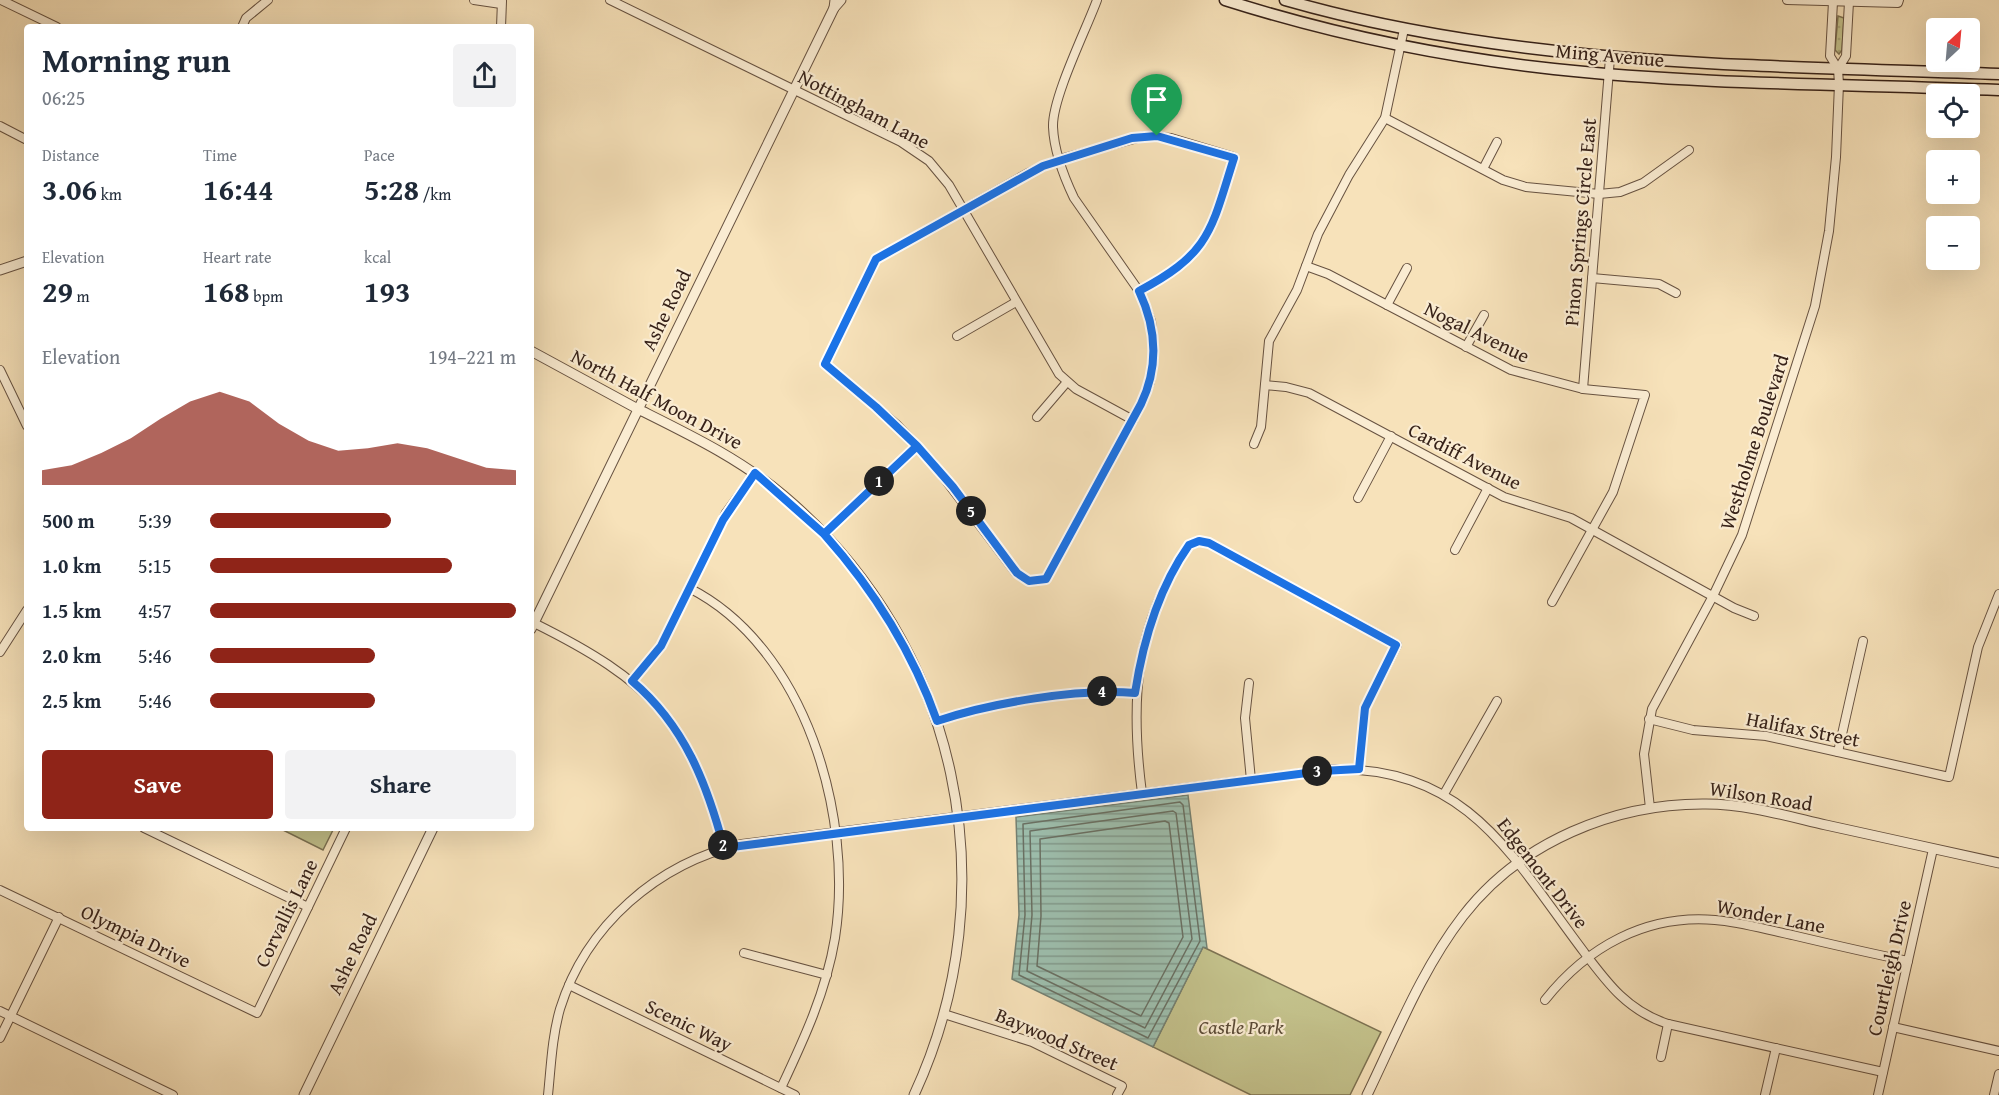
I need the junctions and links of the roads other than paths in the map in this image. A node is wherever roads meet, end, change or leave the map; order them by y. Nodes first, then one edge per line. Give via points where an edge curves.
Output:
1 (1, 0) edge
2 (268, 0) edge
3 (474, 0) edge
4 (610, 0) edge
5 (1098, 0) edge
6 (1225, 0) edge
7 (1285, 0) edge
8 (1787, 0) edge
9 (502, 2) edge
10 (837, 2) edge
11 (1833, 2) junction
12 (1849, 2) junction
13 (1898, 2) edge
14 (51, 24) edge
15 (243, 24) edge
16 (501, 24) edge
17 (1404, 29) junction
18 (1402, 45) junction
19 (1610, 58) junction
20 (1839, 69) junction
21 (1610, 74) junction
22 (1999, 74) edge
23 (1839, 84) junction
24 (794, 90) junction
25 (1999, 90) edge
26 (1385, 118) junction
27 (0, 126) edge
28 (24, 138) edge
29 (1497, 142) dead end
30 (1689, 150) dead end
31 (1060, 159) junction
32 (1483, 169) junction
33 (1599, 194) junction
34 (963, 210) junction
35 (24, 262) edge
36 (1305, 266) junction
37 (1407, 268) dead end
38 (0, 270) edge
39 (1592, 278) junction
40 (1139, 291) junction
41 (1676, 293) dead end
42 (1016, 302) junction
43 (1387, 305) junction
44 (1484, 315) dead end
45 (957, 336) dead end
46 (1466, 347) junction
47 (534, 353) edge
48 (0, 370) edge
49 (1067, 382) junction
50 (1265, 386) junction
51 (1583, 389) junction
52 (638, 409) junction
53 (1036, 417) dead end
54 (24, 420) edge
55 (1133, 420) junction
56 (1391, 436) junction
57 (1254, 444) dead end
58 (917, 446) junction
59 (755, 473) junction
60 (1488, 488) junction
61 (1358, 498) dead end
62 (1593, 530) junction
63 (824, 534) junction
64 (1455, 550) dead end
65 (689, 588) junction
66 (1999, 594) edge
67 (1713, 596) junction
68 (1552, 602) dead end
69 (24, 615) edge
70 (1754, 616) dead end
71 (534, 622) edge
72 (534, 627) edge
73 (1863, 641) dead end
74 (0, 652) edge
75 (632, 681) junction
76 (1249, 683) dead end
77 (1135, 693) junction
78 (1497, 701) dead end
79 (1649, 718) junction
80 (937, 721) junction
81 (1838, 752) junction
82 (1359, 769) junction
83 (1251, 780) junction
84 (1142, 793) junction
85 (1444, 794) junction
86 (1650, 808) junction
87 (958, 817) junction
88 (150, 831) edge
89 (345, 831) edge
90 (432, 831) edge
91 (837, 832) junction
92 (724, 848) junction
93 (1933, 849) junction
94 (1999, 863) edge
95 (1518, 864) junction
96 (0, 890) edge
97 (308, 907) junction
98 (58, 917) junction
99 (744, 953) dead end
100 (1587, 957) junction
101 (1908, 961) junction
102 (827, 975) junction
103 (569, 985) junction
104 (1545, 1000) dead end
105 (0, 1011) edge
106 (256, 1013) joint
107 (944, 1014) junction
108 (11, 1016) junction
109 (1668, 1024) junction
110 (1893, 1028) junction
111 (0, 1038) edge
112 (1776, 1048) junction
113 (1999, 1051) edge
114 (1661, 1057) dead end
115 (1883, 1072) junction
116 (1999, 1074) edge
117 (781, 1088) junction
118 (173, 1095) edge
119 (304, 1095) edge
120 (548, 1095) edge
121 (795, 1095) edge
122 (914, 1095) edge
123 (1117, 1095) edge
124 (1366, 1095) edge
125 (1765, 1095) edge
126 (1878, 1095) edge
127 (1994, 1095) edge

1 - 14 street
2 - 15 street
3 - 9 street
4 - 24 street, Nottingham Lane
5 - 31 street via 1056,105 1053,127
6 - 18 main road, Ming Avenue
7 - 17 main road, Ming Avenue
8 - 11 street
9 - 16 street
10 - 24 street, Ashe Road
11 - 12 street
11 - 20 street, Westholme Boulevard via 1830,56
12 - 13 street
12 - 20 street, Westholme Boulevard via 1846,56
17 - 18 street
17 - 19 main road, Ming Avenue
18 - 21 main road, Ming Avenue via 1493,61
18 - 26 street
19 - 20 main road, Ming Avenue
19 - 21 street, Pinon Springs Circle East
20 - 22 main road, Ming Avenue
20 - 23 street, Westholme Boulevard
21 - 23 main road, Ming Avenue
21 - 33 street, Pinon Springs Circle East
23 - 25 main road, Ming Avenue
23 - 67 street, Westholme Boulevard via 1833,200 1815,306 1754,501
24 - 34 street, Nottingham Lane via 915,150 939,173
24 - 52 street, Ashe Road
26 - 32 street
26 - 36 street via 1349,175
27 - 28 street
29 - 32 street
30 - 33 street via 1631,189
31 - 34 street
31 - 40 street via 1074,198
31 - 40 street via 1144,136 1171,138 1234,158 1214,221 1199,248 1178,269
32 - 33 street via 1526,188
33 - 39 street, Pinon Springs Circle East
34 - 42 street, Nottingham Lane
34 - 58 street via 876,259 825,364
35 - 38 street
36 - 43 street, Nogal Avenue
36 - 50 street via 1297,290 1269,341
37 - 43 street
39 - 41 street via 1659,285
39 - 51 street, Pinon Springs Circle East
40 - 55 street via 1151,321 1154,353 1150,382
42 - 45 street
42 - 49 street, Nottingham Lane via 1050,362
43 - 46 street, Nogal Avenue
44 - 46 street
46 - 51 street, Nogal Avenue via 1520,373
47 - 52 street, North Half Moon Drive
48 - 54 street
49 - 53 street
49 - 55 street, Nottingham Lane
50 - 56 street, Cardiff Avenue via 1309,393
50 - 57 street via 1261,427
51 - 62 street, Nogal Avenue via 1645,395 1613,492
52 - 59 street, North Half Moon Drive
52 - 71 street, Ashe Road
55 - 58 street via 1049,575 1034,582 1017,573
56 - 60 street, Cardiff Avenue
56 - 61 street
58 - 63 street
59 - 63 street, North Half Moon Drive
59 - 65 street via 726,513
60 - 62 street, Cardiff Avenue
60 - 64 street
62 - 67 street, Cardiff Avenue
62 - 68 street
63 - 80 street, North Half Moon Drive via 888,617 921,679
65 - 75 street via 661,646
65 - 91 street via 713,600 736,619 784,682 818,753
66 - 81 street, Halifax Street via 1978,647 1949,777
67 - 70 street, Cardiff Avenue
67 - 79 street, Westholme Boulevard
69 - 74 street
72 - 75 street via 600,657
73 - 81 street
75 - 92 street via 670,721 694,760 712,802
76 - 83 street via 1245,718
77 - 80 street via 1103,691 992,705
77 - 82 street via 1146,637 1162,595 1189,545 1204,542 1396,645 1365,708
77 - 84 street
78 - 85 street
79 - 81 street, Halifax Street via 1693,730 1758,735
79 - 86 street, Westholme Boulevard via 1644,754
80 - 87 street, North Half Moon Drive
82 - 83 street, Edgemont Drive
82 - 85 street, Edgemont Drive via 1410,779
83 - 84 street, Edgemont Drive
84 - 87 street, Edgemont Drive
85 - 95 street, Edgemont Drive via 1488,828
86 - 93 street, Wilson Road via 1682,804 1738,806
86 - 95 street, Wilson Road via 1606,818 1577,830
87 - 91 street, Edgemont Drive
87 - 107 street, North Half Moon Drive via 962,909
88 - 97 street
89 - 97 street, Corvallis Lane
90 - 119 street, Ashe Road
91 - 92 street, Edgemont Drive
91 - 102 street via 838,911
92 - 103 street, Edgemont Drive via 686,862 633,898 590,947
93 - 94 street, Wilson Road
93 - 101 street, Courtleigh Drive
95 - 100 street, Edgemont Drive
95 - 124 street, Wilson Road via 1478,898 1447,937
96 - 98 street, Olympia Drive
97 - 106 street, Corvallis Lane
98 - 106 street, Olympia Drive
98 - 108 street
99 - 102 street
100 - 101 street, Wonder Lane via 1642,928 1696,919 1731,922
100 - 104 street, Wonder Lane
100 - 109 street, Edgemont Drive via 1627,1004
101 - 110 street, Courtleigh Drive
102 - 117 street via 811,1025
103 - 117 street, Scenic Way
103 - 120 street, Edgemont Drive via 556,1026
105 - 108 street
107 - 122 street, North Half Moon Drive
107 - 123 street, Baywood Street via 1032,1042 1122,1086
108 - 111 street
108 - 118 street
109 - 112 street, Edgemont Drive
109 - 114 street
110 - 113 street
110 - 115 street, Courtleigh Drive
112 - 115 street, Edgemont Drive
112 - 125 street
115 - 126 street, Courtleigh Drive
116 - 127 street
117 - 121 street, Scenic Way

